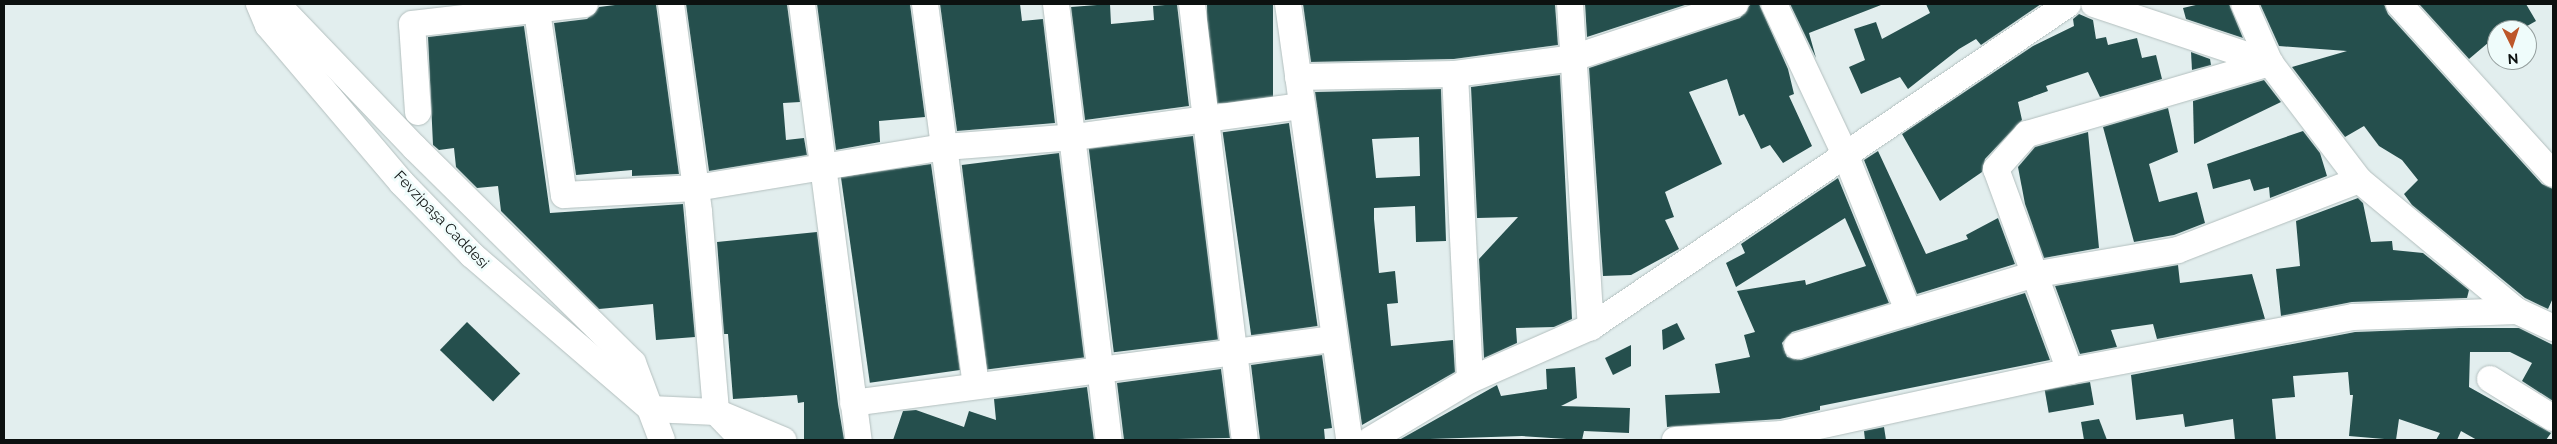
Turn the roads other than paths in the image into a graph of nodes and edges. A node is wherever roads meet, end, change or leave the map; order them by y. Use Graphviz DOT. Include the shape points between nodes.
graph roads {
  1 [pos="259,4"];
  2 [pos="277,4"];
  3 [pos="586,4"];
  4 [pos="671,4"];
  5 [pos="802,4"];
  6 [pos="925,4"];
  7 [pos="1056,4"];
  8 [pos="1192,4"];
  9 [pos="1288,4"];
  10 [pos="1570,4"];
  11 [pos="1735,4"];
  12 [pos="1774,4"];
  13 [pos="2068,4"];
  14 [pos="2094,4"];
  15 [pos="2244,4"];
  16 [pos="2399,4"];
  17 [pos="537,7"];
  18 [pos="406,14"];
  19 [pos="1573,58"];
  20 [pos="2270,63"];
  21 [pos="1455,74"];
  22 [pos="1298,77"];
  23 [pos="1300,106"];
  24 [pos="418,112"];
  25 [pos="1207,119"];
  26 [pos="1074,137"];
  27 [pos="945,147"];
  28 [pos="1845,154"];
  29 [pos="824,165"];
  30 [pos="2553,174"];
  31 [pos="2359,180"];
  32 [pos="696,188"];
  33 [pos="2032,275"];
  34 [pos="2517,311"];
  35 [pos="1909,312"];
  36 [pos="1591,327"];
  37 [pos="2553,328"];
  38 [pos="1332,339"];
  39 [pos="1797,346"];
  40 [pos="1236,349"];
  41 [pos="1100,368"];
  42 [pos="2070,371"];
  43 [pos="2490,379"];
  44 [pos="1470,380"];
  45 [pos="976,386"];
  46 [pos="853,402"];
  47 [pos="651,409"];
  48 [pos="716,412"];
  49 [pos="2553,418"];
  50 [pos="662,440"];
  51 [pos="743,440"];
  52 [pos="783,440"];
  53 [pos="859,440"];
  54 [pos="1109,440"];
  55 [pos="1245,440"];
  56 [pos="1349,440"];
  57 [pos="1370,440"];
  58 [pos="1675,440"];
  1 -- 47 [label="street, Fevzipaşa Caddesi" via="268,25 402,182 472,255"];
  2 -- 47 [label="street, Fevzipaşa Caddesi" via="415,148 633,363"];
  3 -- 17 [label="street"];
  4 -- 32 [label="street"];
  5 -- 29 [label="street"];
  6 -- 27 [label="street"];
  7 -- 26 [label="street"];
  8 -- 25 [label="street"];
  9 -- 22 [label="street"];
  10 -- 19 [label="street"];
  11 -- 19 [label="street"];
  12 -- 28 [label="street"];
  13 -- 28 [label="street"];
  14 -- 20 [label="street"];
  15 -- 20 [label="street"];
  16 -- 30 [label="street"];
  17 -- 18 [label="street"];
  17 -- 32 [label="street" via="564,195"];
  18 -- 24 [label="street"];
  19 -- 21 [label="street"];
  19 -- 36 [label="street"];
  20 -- 31 [label="street"];
  20 -- 33 [label="street" via="2028,134 1996,169"];
  21 -- 22 [label="street"];
  21 -- 44 [label="street"];
  22 -- 23 [label="street"];
  23 -- 25 [label="street"];
  23 -- 38 [label="street"];
  25 -- 26 [label="street"];
  25 -- 40 [label="street"];
  26 -- 27 [label="street"];
  26 -- 41 [label="street"];
  27 -- 29 [label="street"];
  27 -- 45 [label="street"];
  28 -- 35 [label="street"];
  28 -- 36 [label="street"];
  29 -- 32 [label="street"];
  29 -- 46 [label="street"];
  31 -- 33 [label="street" via="2178,250"];
  31 -- 34 [label="street"];
  32 -- 48 [label="street"];
  33 -- 35 [label="street"];
  33 -- 42 [label="street"];
  34 -- 37 [label="street"];
  34 -- 42 [label="street" via="2353,316"];
  35 -- 39 [label="street"];
  36 -- 44 [label="street"];
  38 -- 40 [label="street"];
  38 -- 56 [label="street"];
  40 -- 41 [label="street"];
  40 -- 55 [label="street"];
  41 -- 45 [label="street"];
  41 -- 54 [label="street"];
  42 -- 58 [label="street" via="1782,434"];
  43 -- 49 [label="street"];
  44 -- 57 [label="street"];
  45 -- 46 [label="street"];
  46 -- 53 [label="street"];
  47 -- 48 [label="street"];
  47 -- 50 [label="street"];
  48 -- 51 [label="street"];
  48 -- 52 [label="street"];
}
